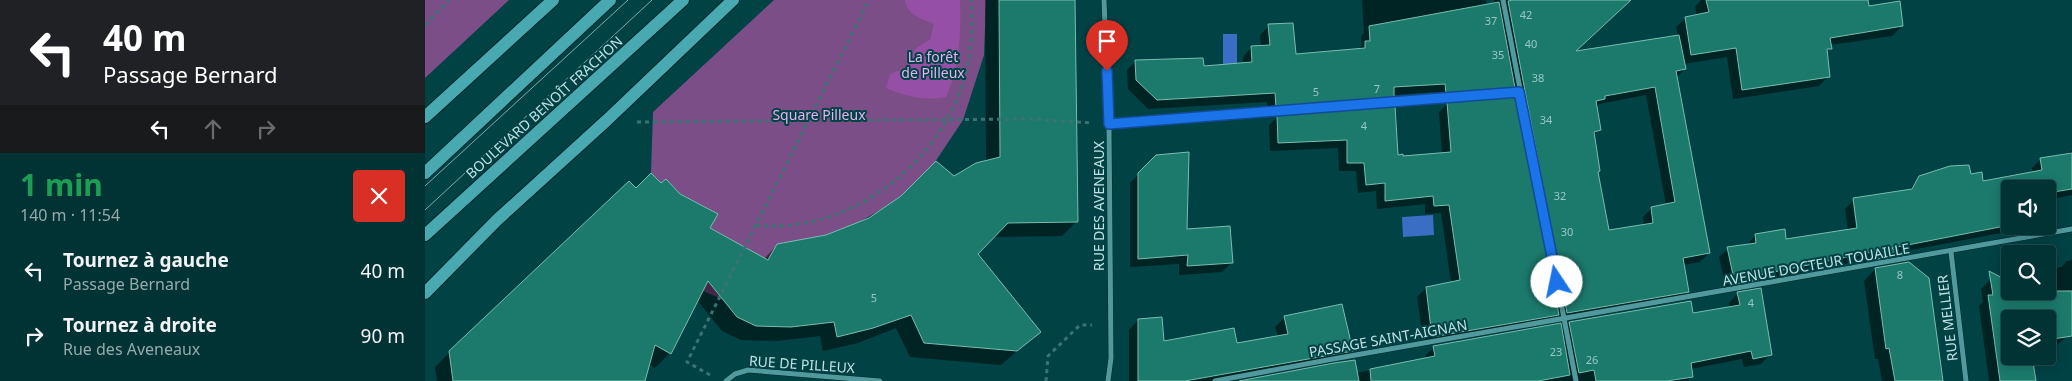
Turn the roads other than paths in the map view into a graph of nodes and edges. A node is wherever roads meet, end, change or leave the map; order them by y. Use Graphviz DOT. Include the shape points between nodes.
graph roads {
  1 [pos="553,0"];
  2 [pos="609,0"];
  3 [pos="683,0"];
  4 [pos="733,0"];
  5 [pos="1104,0"];
  6 [pos="1503,0"];
  7 [pos="1519,92"];
  8 [pos="425,117"];
  9 [pos="1109,124"];
  10 [pos="425,173"];
  11 [pos="2072,229"];
  12 [pos="425,235"];
  13 [pos="1951,252"];
  14 [pos="425,293"];
  15 [pos="1565,320"];
  16 [pos="726,381"];
  17 [pos="879,381"];
  18 [pos="1107,381"];
  19 [pos="1215,381"];
  20 [pos="1576,381"];
  21 [pos="1966,381"];
  1 -- 8 [label="main road"];
  2 -- 10 [label="main road"];
  3 -- 12 [label="main road, BOULEVARD BENOÎT FRACHON"];
  4 -- 14 [label="main road" via="497,220"];
  5 -- 9 [label="street, RUE DES AVENEAUX"];
  6 -- 7 [label="street"];
  7 -- 9 [label="street"];
  7 -- 15 [label="street"];
  9 -- 18 [label="street, RUE DES AVENEAUX" via="1111,358"];
  11 -- 13 [label="street, AVENUE DOCTEUR TOUAILLE"];
  13 -- 15 [label="street, AVENUE DOCTEUR TOUAILLE"];
  13 -- 21 [label="street, RUE MELLIER"];
  15 -- 19 [label="street, PASSAGE SAINT-AIGNAN"];
  15 -- 20 [label="street"];
  16 -- 17 [label="street, RUE DE PILLEUX" via="748,370"];
}
